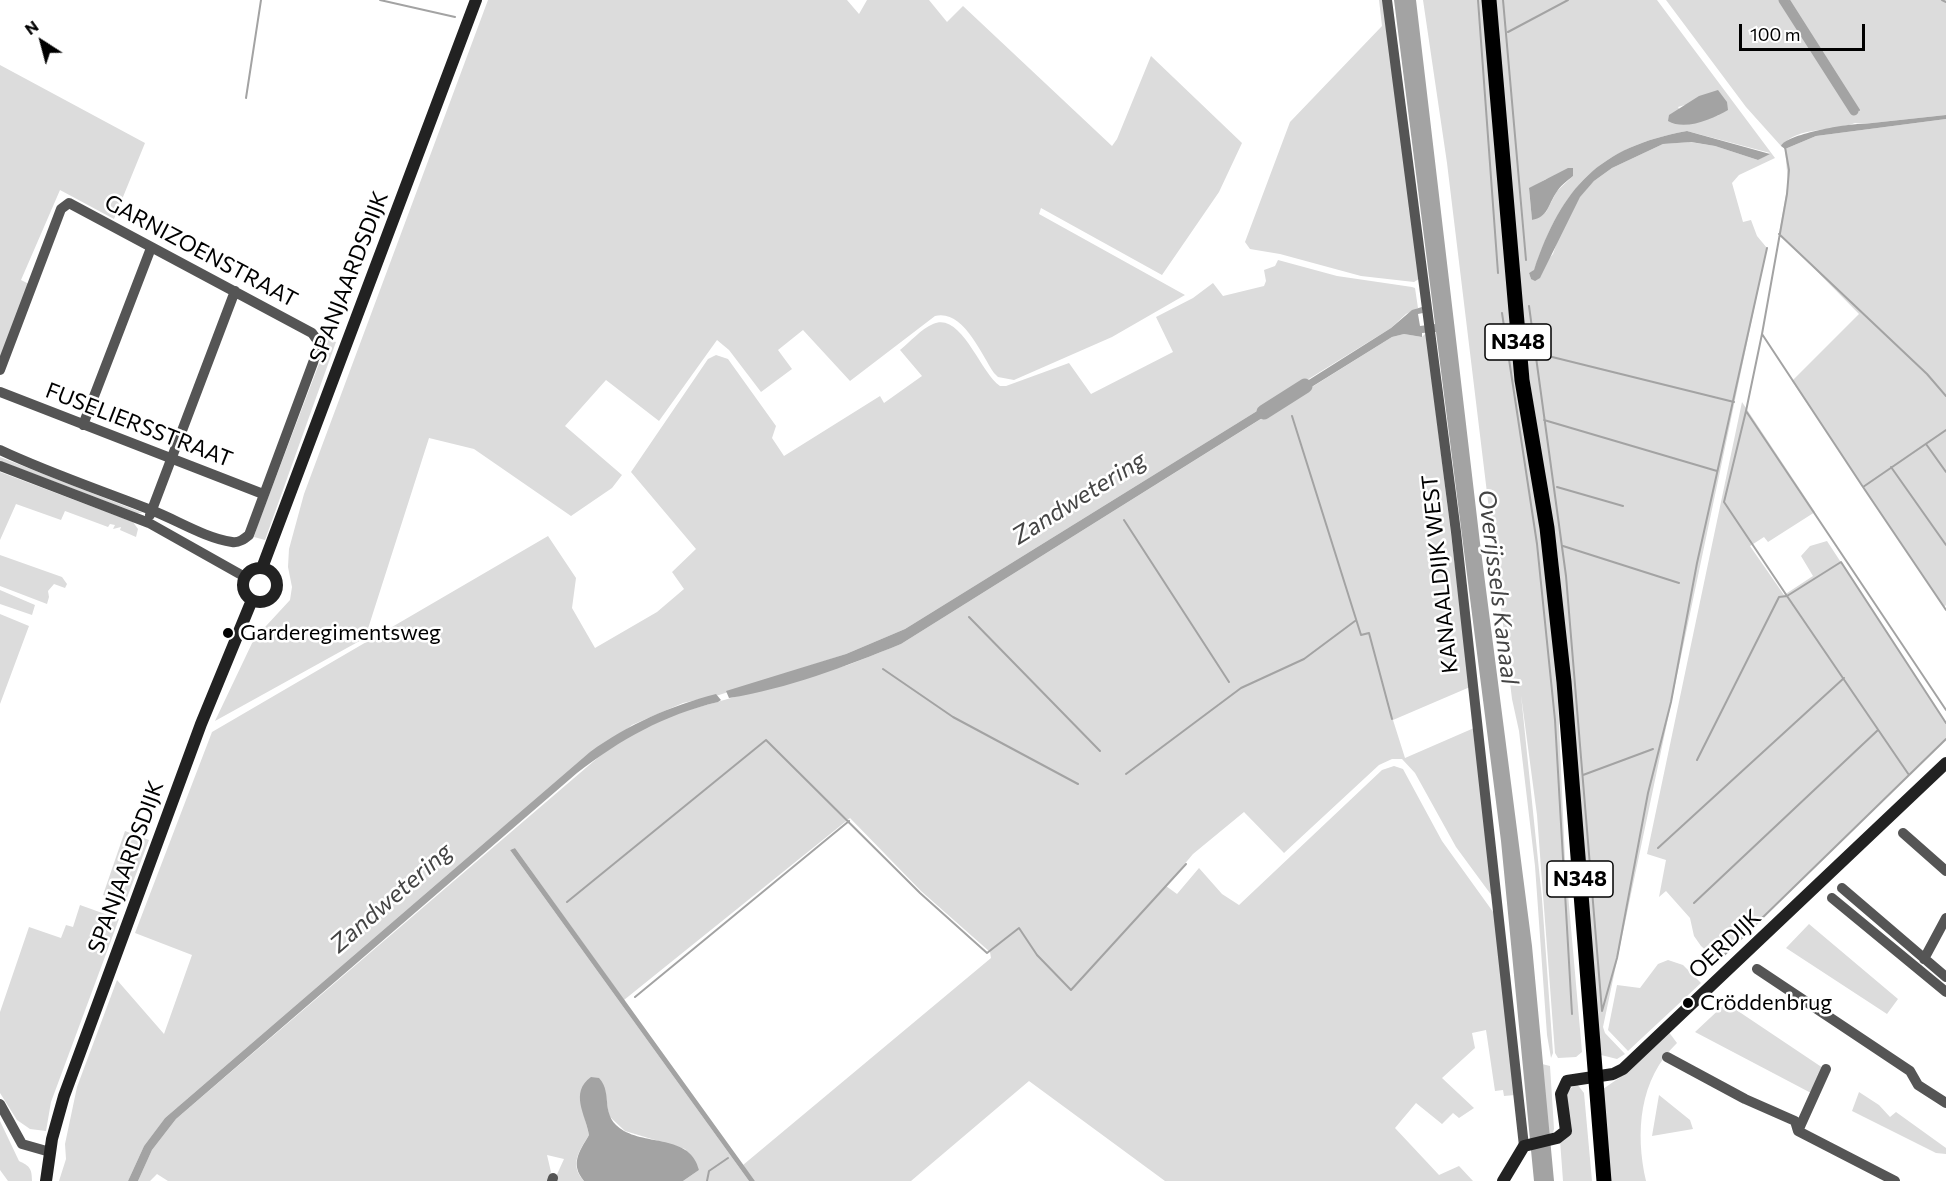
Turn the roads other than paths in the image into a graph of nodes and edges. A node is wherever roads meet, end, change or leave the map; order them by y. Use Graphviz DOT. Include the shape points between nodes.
graph roads {
  1 [pos="476,0"];
  2 [pos="1387,0"];
  3 [pos="1489,0"];
  4 [pos="151,248"];
  5 [pos="235,291"];
  6 [pos="0,370"];
  7 [pos="0,392"];
  8 [pos="83,425"];
  9 [pos="0,450"];
  10 [pos="172,459"];
  11 [pos="0,466"];
  12 [pos="263,494"];
  13 [pos="152,510"];
  14 [pos="149,523"];
  15 [pos="262,568"];
  16 [pos="245,578"];
  17 [pos="252,600"];
  18 [pos="1946,763"];
  19 [pos="1903,833"];
  20 [pos="1946,871"];
  21 [pos="1842,888"];
  22 [pos="1832,898"];
  23 [pos="1946,918"];
  24 [pos="1926,965"];
  25 [pos="1757,969"];
  26 [pos="1946,977"];
  27 [pos="1946,992"];
  28 [pos="1667,1057"];
  29 [pos="1826,1069"];
  30 [pos="1592,1076"];
  31 [pos="1946,1103"];
  32 [pos="0,1104"];
  33 [pos="1798,1131"];
  34 [pos="1527,1144"];
  35 [pos="50,1152"];
  36 [pos="46,1181"];
  37 [pos="1503,1181"];
  38 [pos="1596,1181"];
  39 [pos="1604,1181"];
  40 [pos="1895,1181"];
  1 -- 15 [label="street, SPANJAARDSDIJK"];
  2 -- 34 [label="street, KANAALDIJK WEST" via="1456,532"];
  3 -- 30 [label="main road, N348" via="1522,380 1548,528 1564,682"];
  4 -- 5 [label="street, GARNIZOENSTRAAT"];
  4 -- 6 [label="street, GARNIZOENSTRAAT" via="77,206 64,205"];
  4 -- 8 [label="street"];
  5 -- 10 [label="street"];
  5 -- 12 [label="street, GARNIZOENSTRAAT" via="318,338 320,344"];
  7 -- 8 [label="street, FUSELIERSSTRAAT"];
  8 -- 10 [label="street, FUSELIERSSTRAAT"];
  9 -- 13 [label="street" via="52,475"];
  10 -- 12 [label="street, FUSELIERSSTRAAT"];
  10 -- 13 [label="street"];
  11 -- 14 [label="street"];
  12 -- 13 [label="street" via="249,535 234,543"];
  13 -- 14 [label="street"];
  14 -- 16 [label="street"];
  15 -- 16 [label="street" via="252,570"];
  15 -- 17 [label="street" via="269,570 276,580 275,593 264,601"];
  16 -- 17 [label="street" via="245,592"];
  17 -- 35 [label="street, SPANJAARDSDIJK" via="201,724 64,1096"];
  18 -- 30 [label="street, OERDIJK" via="1623,1069"];
  19 -- 20 [label="street"];
  21 -- 24 [label="street"];
  22 -- 24 [label="street"];
  23 -- 24 [label="street"];
  24 -- 26 [label="street"];
  24 -- 27 [label="street"];
  25 -- 31 [label="street" via="1910,1071 1918,1085"];
  28 -- 33 [label="street" via="1795,1121"];
  29 -- 33 [label="street"];
  30 -- 34 [label="street, OERDIJK" via="1570,1079 1563,1086 1566,1128 1560,1136"];
  30 -- 38 [label="main road, N348"];
  30 -- 39 [label="main road, N348"];
  32 -- 35 [label="street" via="22,1144"];
  33 -- 40 [label="street"];
  34 -- 37 [label="street"];
  35 -- 36 [label="street, SPANJAARDSDIJK"];
}
